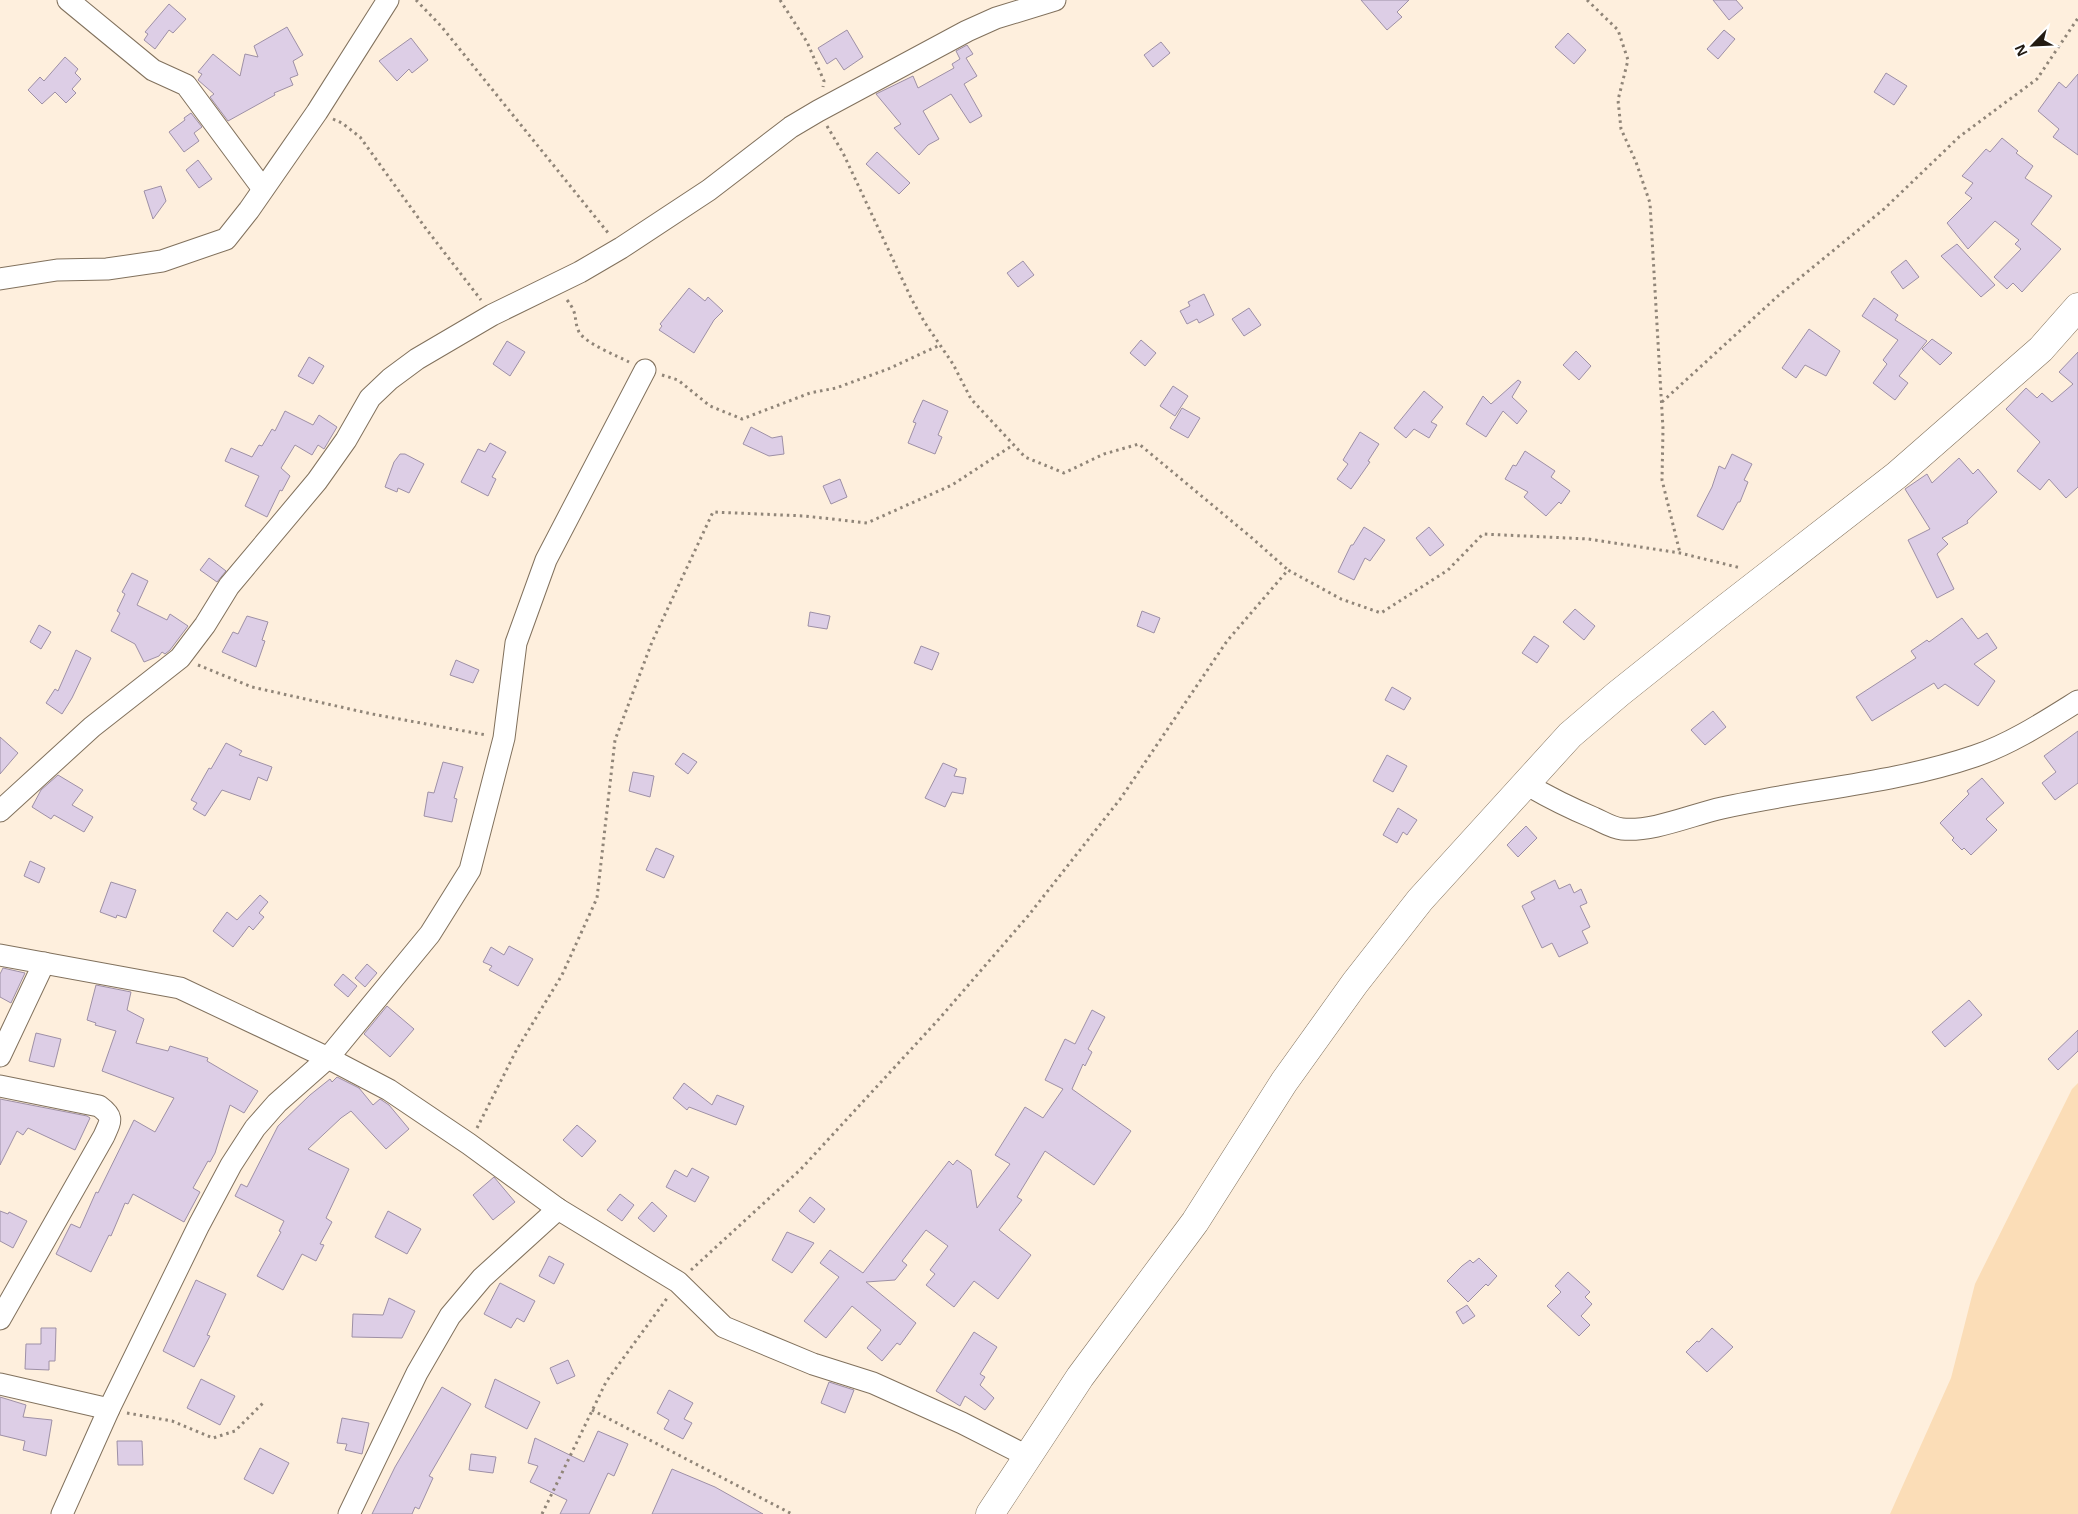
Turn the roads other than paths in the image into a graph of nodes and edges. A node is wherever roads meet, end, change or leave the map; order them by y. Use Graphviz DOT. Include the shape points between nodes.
graph roads {
  1 [pos="68,0"];
  2 [pos="388,0"];
  3 [pos="1056,0"];
  4 [pos="263,189"];
  5 [pos="0,279"];
  6 [pos="2078,307"];
  7 [pos="645,370"];
  8 [pos="2078,700"];
  9 [pos="1526,784"];
  10 [pos="0,811"];
  11 [pos="0,955"];
  12 [pos="44,963"];
  13 [pos="0,1056"];
  14 [pos="328,1058"];
  15 [pos="0,1086"];
  16 [pos="558,1209"];
  17 [pos="0,1317"];
  18 [pos="0,1384"];
  19 [pos="109,1410"];
  20 [pos="1027,1456"];
  21 [pos="62,1514"];
  22 [pos="349,1514"];
  23 [pos="990,1514"];
  1 -- 4 [label="street" via="153,70 186,85"];
  2 -- 4 [label="street" via="317,112"];
  3 -- 10 [label="street" via="996,18 967,31 818,111 791,127 709,190 621,248 492,315 390,379 370,398 317,481 229,586 180,658 92,727"];
  4 -- 5 [label="street" via="226,239 162,260 107,269 57,270"];
  6 -- 9 [label="highway" via="2041,348 1897,475 1618,694 1570,735"];
  7 -- 14 [label="street" via="546,560 516,643 504,738 470,870 430,934"];
  8 -- 9 [label="street" via="2049,719 1976,756 1935,768 1723,808 1639,829 1608,825"];
  9 -- 20 [label="highway" via="1420,900 1355,983 1284,1082 1195,1222 1080,1377"];
  11 -- 12 [label="street"];
  12 -- 13 [label="street"];
  12 -- 14 [label="street" via="180,988"];
  14 -- 16 [label="street" via="389,1090"];
  14 -- 19 [label="street" via="277,1103 255,1128 231,1165"];
  15 -- 17 [label="street" via="100,1106 109,1113 111,1121"];
  16 -- 20 [label="street" via="678,1282 724,1327 813,1364 873,1383"];
  16 -- 22 [label="street" via="482,1278 450,1316 417,1374"];
  18 -- 19 [label="street"];
  19 -- 21 [label="street"];
  20 -- 23 [label="highway"];
}
